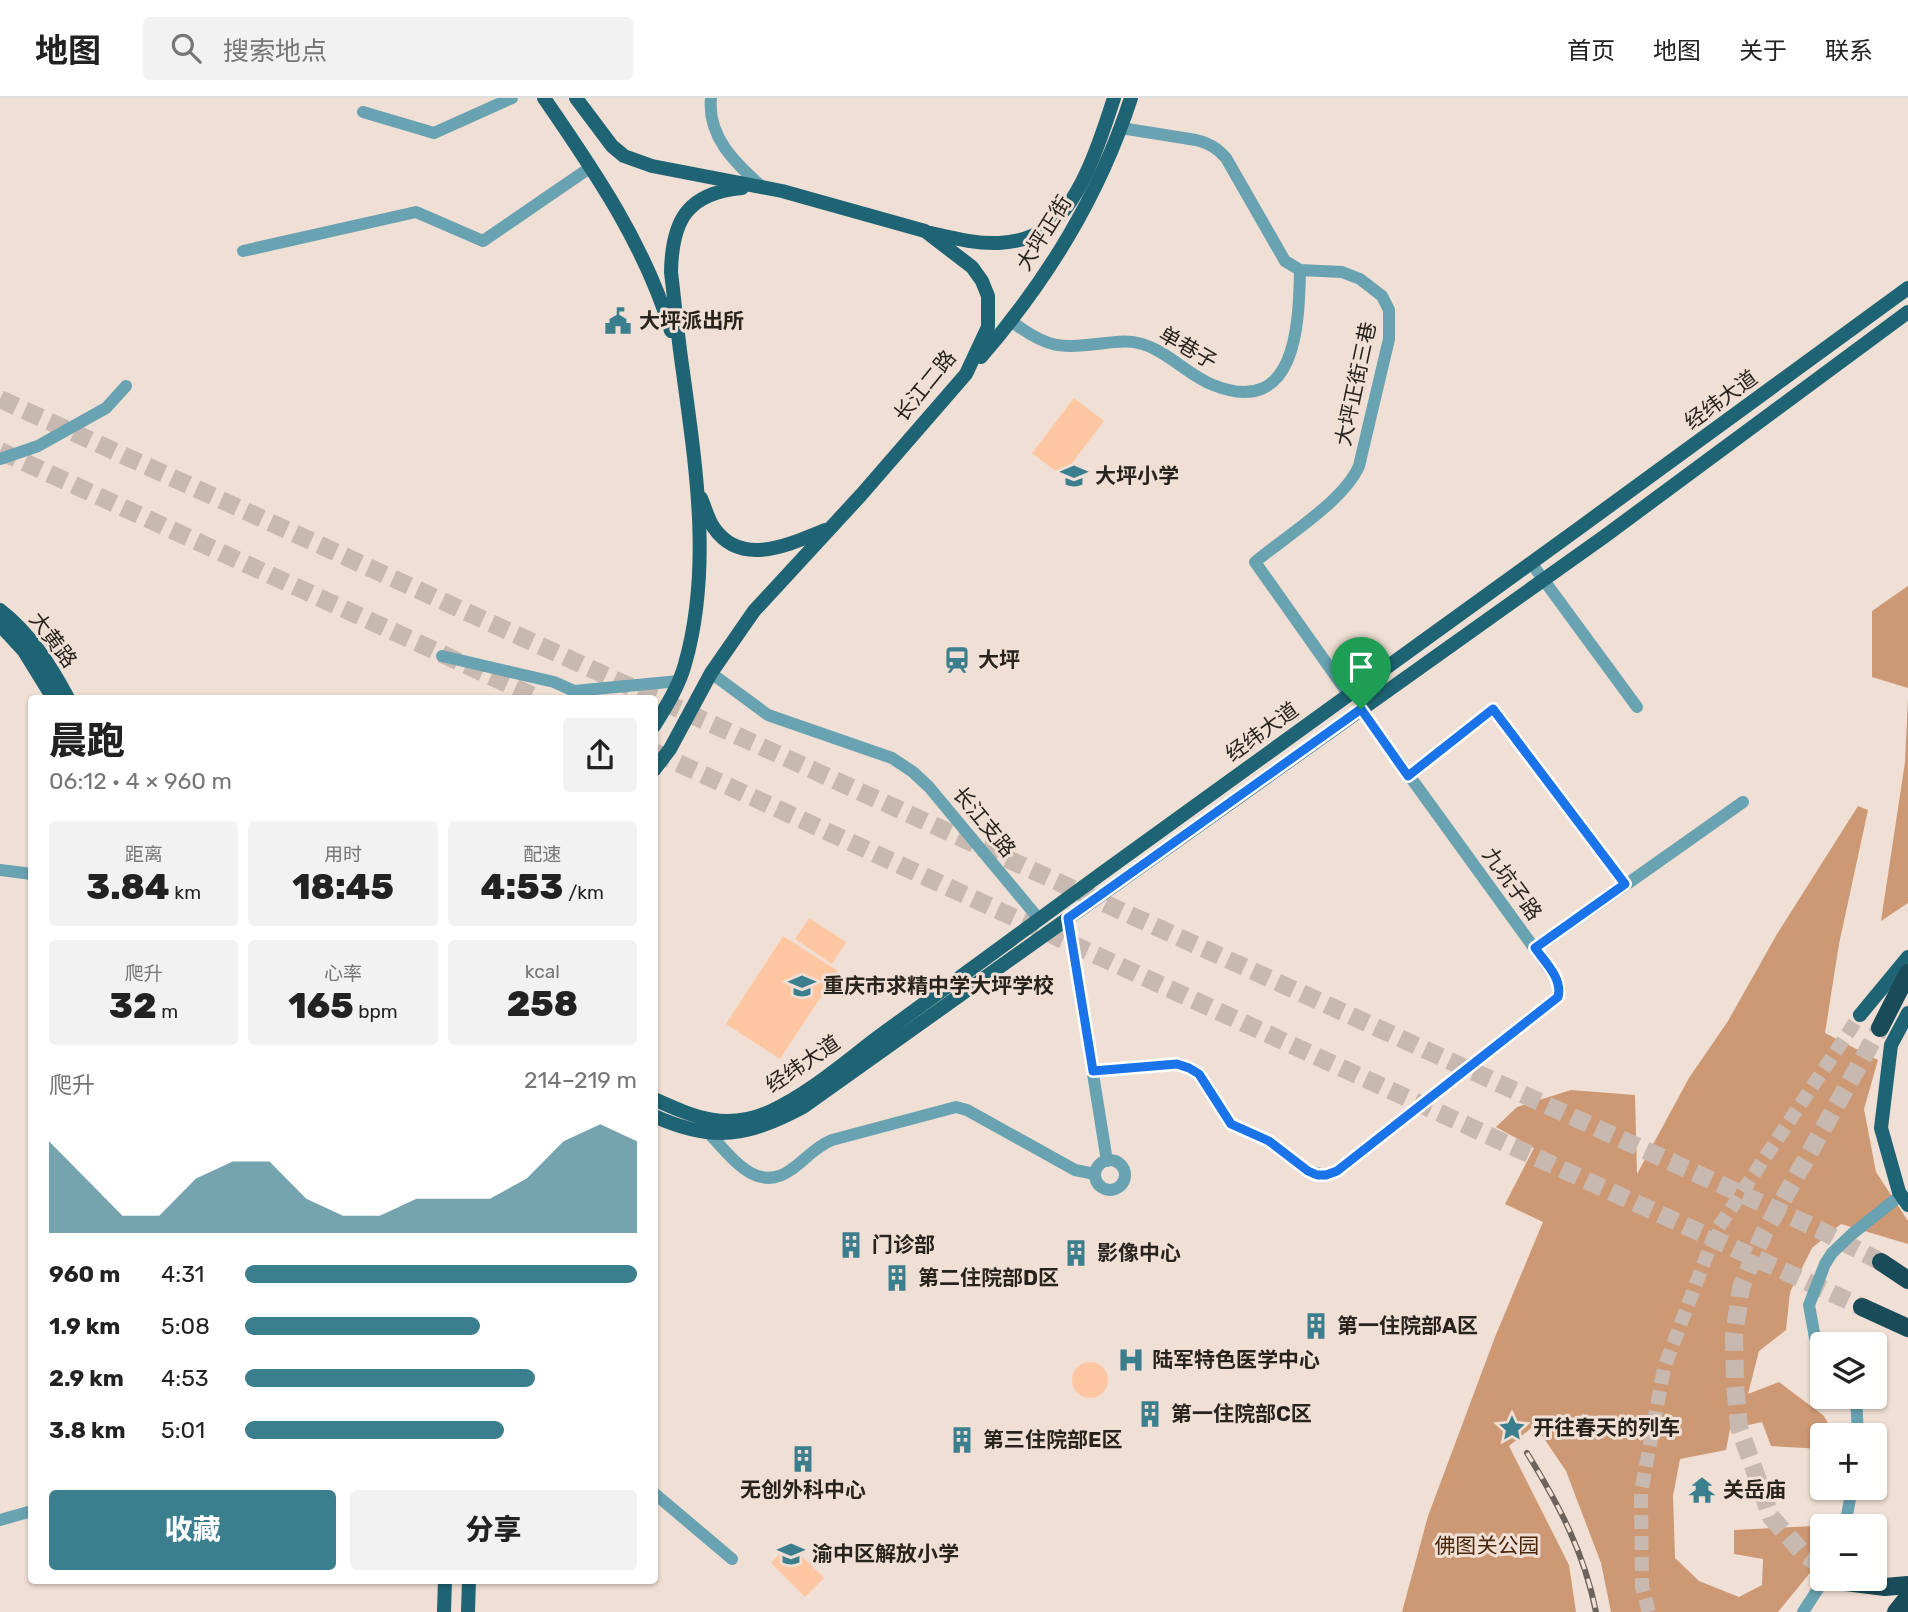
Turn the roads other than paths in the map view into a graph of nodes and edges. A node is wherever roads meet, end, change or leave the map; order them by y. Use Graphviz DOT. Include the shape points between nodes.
graph roads {
  1 [pos="512,98"];
  2 [pos="544,98"];
  3 [pos="576,98"];
  4 [pos="711,98"];
  5 [pos="1114,98"];
  6 [pos="1131,98"];
  7 [pos="362,112"];
  8 [pos="1121,128"];
  9 [pos="591,167"];
  10 [pos="761,186"];
  11 [pos="925,232"];
  12 [pos="243,251"];
  13 [pos="1300,270"];
  14 [pos="1908,288"];
  15 [pos="1908,312"];
  16 [pos="1011,321"];
  17 [pos="683,373"];
  18 [pos="966,374"];
  19 [pos="126,386"];
  20 [pos="0,459"];
  21 [pos="698,490"];
  22 [pos="830,528"];
  23 [pos="1532,564"];
  24 [pos="1542,579"];
  25 [pos="0,610"];
  26 [pos="0,625"];
  27 [pos="442,656"];
  28 [pos="711,673"];
  29 [pos="679,681"];
  30 [pos="51,695"];
  31 [pos="66,695"];
  32 [pos="1349,695"];
  33 [pos="1637,707"];
  34 [pos="1361,709"];
  35 [pos="658,719"];
  36 [pos="670,749"];
  37 [pos="658,765"];
  38 [pos="658,774"];
  39 [pos="1408,776"];
  40 [pos="1743,802"];
  41 [pos="0,870"];
  42 [pos="28,874"];
  43 [pos="1625,884"];
  44 [pos="1068,918"];
  45 [pos="1039,919"];
  46 [pos="1535,948"];
  47 [pos="1908,957"];
  48 [pos="1908,973"];
  49 [pos="1908,1013"];
  50 [pos="1860,1015"];
  51 [pos="1880,1028"];
  52 [pos="1093,1071"];
  53 [pos="658,1101"];
  54 [pos="690,1115"];
  55 [pos="658,1118"];
  56 [pos="709,1133"];
  57 [pos="1107,1161"];
  58 [pos="1095,1174"];
  59 [pos="1905,1200"];
  60 [pos="1881,1262"];
  61 [pos="1908,1280"];
  62 [pos="1862,1307"];
  63 [pos="1908,1328"];
  64 [pos="1814,1332"];
  65 [pos="658,1496"];
  66 [pos="28,1512"];
  67 [pos="0,1520"];
  68 [pos="732,1559"];
  69 [pos="445,1584"];
  70 [pos="469,1584"];
  71 [pos="1908,1585"];
  72 [pos="1887,1587"];
  73 [pos="1817,1591"];
  74 [pos="1908,1597"];
  75 [pos="444,1612"];
  76 [pos="468,1612"];
  77 [pos="1803,1612"];
  78 [pos="1896,1612"];
  1 -- 7 [label="street" via="434,132"];
  2 -- 9 [label="main road, 长江二路"];
  3 -- 10 [label="main road, 长江二路" via="624,156 652,166"];
  4 -- 10 [label="street" via="711,116 722,145"];
  5 -- 11 [label="main road, 大坪正街" via="1082,180 1045,229 1001,243"];
  6 -- 8 [label="main road, 大坪正街"];
  8 -- 13 [label="street" via="1196,140 1217,149 1285,261"];
  8 -- 16 [label="main road, 大坪正街" via="1086,207"];
  9 -- 12 [label="street" via="483,241 416,212"];
  9 -- 17 [label="main road, 长江二路" via="651,272"];
  10 -- 11 [label="main road, 长江二路"];
  10 -- 17 [label="main road, 长江二路" via="709,194 680,220 671,250 671,272"];
  11 -- 18 [label="main road, 长江二路" via="972,267 988,296 988,327"];
  13 -- 16 [label="street, 单巷子" via="1298,328 1282,371 1264,389 1244,393 1212,385 1141,343 1066,347 1033,338"];
  13 -- 32 [label="street, 大坪正街三巷" via="1342,272 1360,279 1381,296 1389,310 1389,339 1354,477 1255,562"];
  14 -- 23 [label="main road, 经纬大道"];
  15 -- 24 [label="main road, 经纬大道"];
  16 -- 18 [label="main road, 大坪正街"];
  17 -- 21 [label="main road, 长江二路"];
  18 -- 22 [label="main road, 长江二路"];
  19 -- 20 [label="street" via="106,408 38,446"];
  21 -- 22 [label="main road, 长江二路" via="714,528 747,551 785,546"];
  21 -- 29 [label="main road, 长江二路" via="694,630"];
  22 -- 28 [label="main road, 长江二路" via="754,611"];
  23 -- 24 [label="street"];
  23 -- 32 [label="main road, 经纬大道"];
  24 -- 33 [label="street"];
  24 -- 34 [label="main road, 经纬大道"];
  25 -- 31 [label="main road, 大黄路" via="33,641"];
  26 -- 30 [label="main road, 大黄路" via="24,651"];
  27 -- 29 [label="street" via="554,682 574,691"];
  28 -- 36 [label="main road, 长江二路"];
  28 -- 45 [label="street, 长江支路" via="768,715 892,758 913,772"];
  29 -- 35 [label="main road, 长江二路"];
  32 -- 45 [label="main road, 经纬大道"];
  34 -- 39 [label="street, 九坑子路"];
  34 -- 44 [label="main road, 经纬大道"];
  36 -- 37 [label="main road, 长江二路"];
  36 -- 38 [label="street, 长江二路"];
  39 -- 43 [label="street" via="1493,709"];
  39 -- 46 [label="street, 九坑子路"];
  40 -- 43 [label="street"];
  41 -- 42 [label="street"];
  43 -- 46 [label="street"];
  44 -- 52 [label="street"];
  44 -- 56 [label="main road, 经纬大道" via="803,1107 750,1130"];
  45 -- 54 [label="main road, 经纬大道" via="794,1099 748,1119 727,1122"];
  46 -- 52 [label="street, 九坑子路" via="1558,981 1558,997 1337,1171 1326,1175 1308,1171 1269,1141 1231,1124 1205,1081 1189,1068 1177,1064"];
  47 -- 50 [label="main road"];
  48 -- 51 [label="highway"];
  49 -- 59 [label="main road" via="1891,1045 1881,1128"];
  52 -- 57 [label="street"];
  53 -- 54 [label="main road, 经纬大道"];
  54 -- 56 [label="street"];
  55 -- 56 [label="main road, 经纬大道"];
  56 -- 58 [label="street" via="744,1170 766,1180 793,1169 832,1140 956,1107 1075,1170"];
  57 -- 58 [label="street"];
  57 -- 58 [label="street" via="1123,1168 1120,1186 1101,1188"];
  59 -- 64 [label="street" via="1852,1234 1832,1253 1809,1305"];
  60 -- 61 [label="highway"];
  62 -- 63 [label="highway"];
  65 -- 68 [label="street"];
  66 -- 67 [label="street"];
  69 -- 75 [label="main road"];
  70 -- 76 [label="main road"];
  71 -- 72 [label="highway"];
  73 -- 77 [label="street"];
  74 -- 78 [label="highway"];
}
